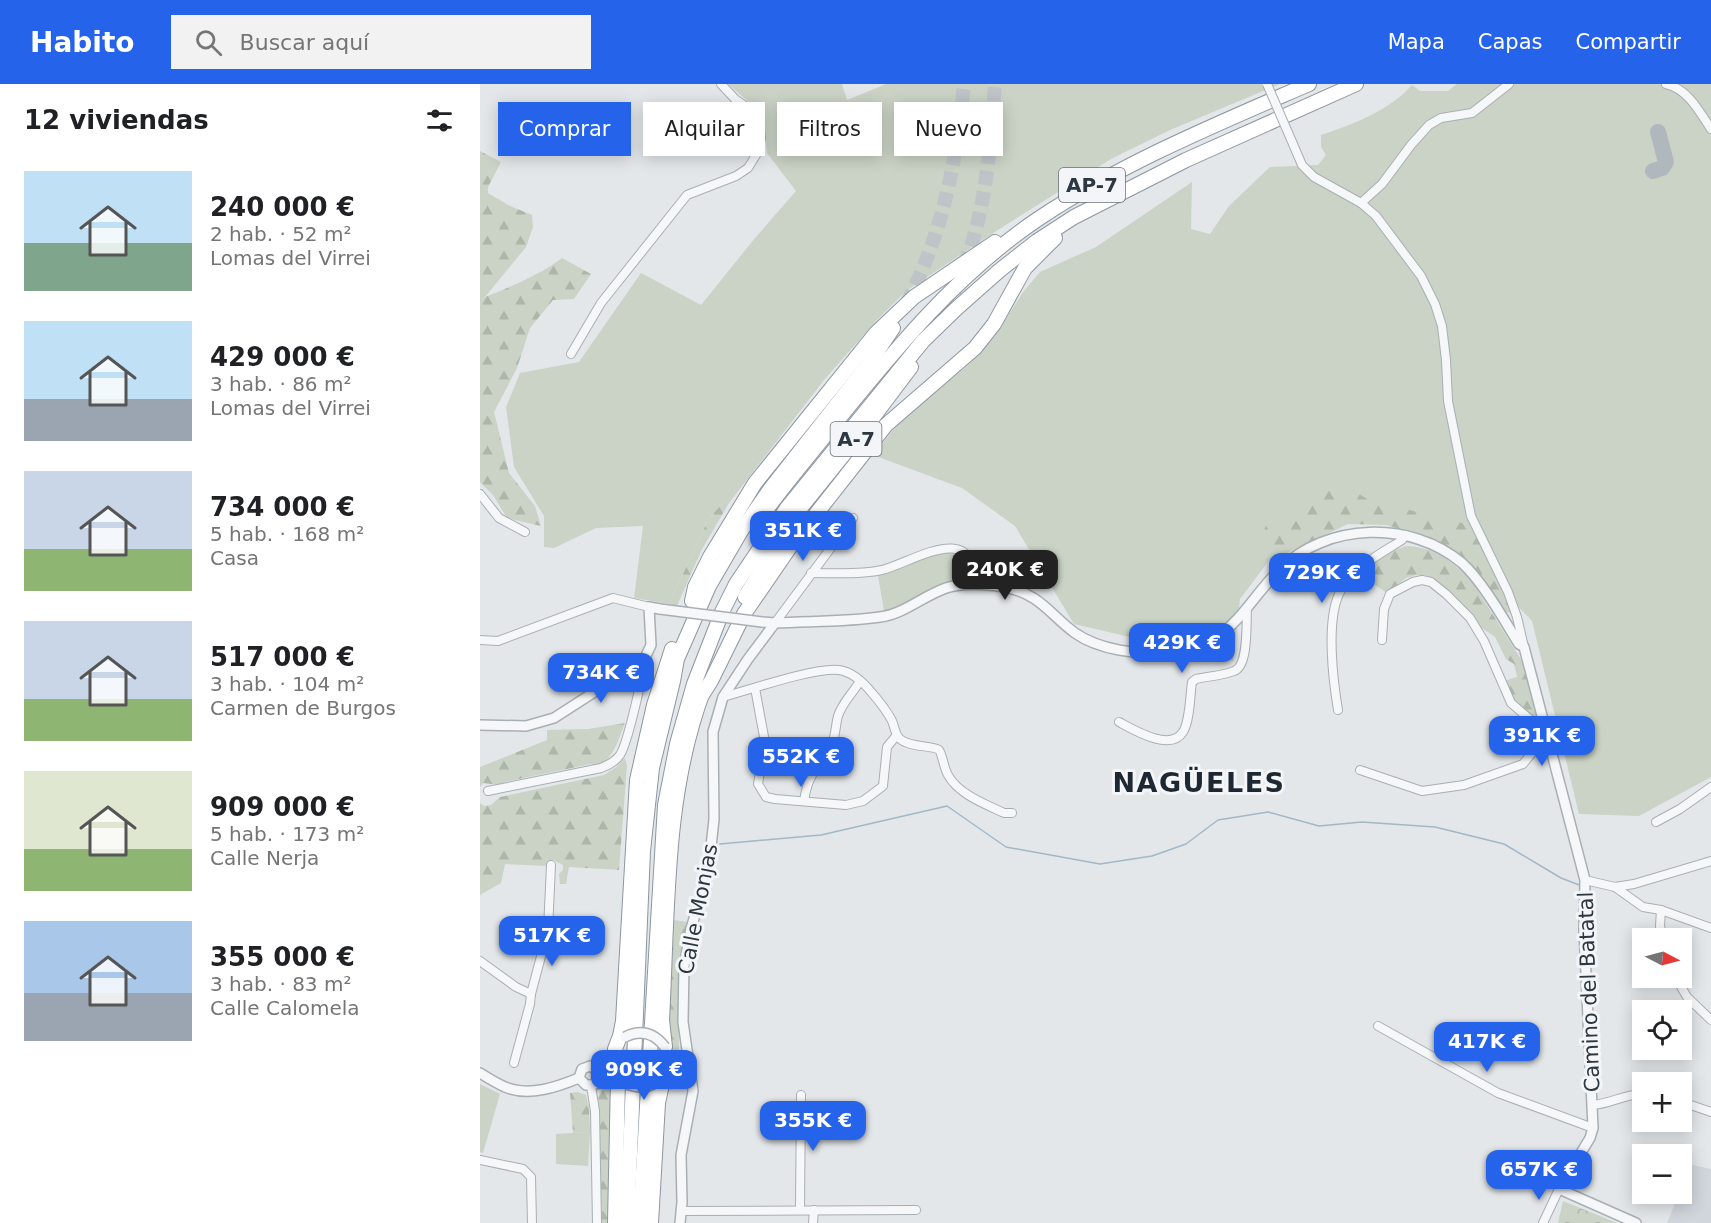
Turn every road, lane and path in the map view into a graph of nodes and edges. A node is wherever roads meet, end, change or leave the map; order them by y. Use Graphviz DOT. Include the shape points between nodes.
graph roads {
  1 [pos="721,84"];
  2 [pos="1267,84"];
  3 [pos="1309,84"];
  4 [pos="1356,84"];
  5 [pos="1509,84"];
  6 [pos="1666,84"];
  7 [pos="1711,129"];
  8 [pos="1071,198"];
  9 [pos="1361,203"];
  10 [pos="1086,212"];
  11 [pos="893,328"];
  12 [pos="924,343"];
  13 [pos="571,354"];
  14 [pos="771,488"];
  15 [pos="480,494"];
  16 [pos="853,518"];
  17 [pos="783,529"];
  18 [pos="525,532"];
  19 [pos="1405,535"];
  20 [pos="811,573"];
  21 [pos="973,585"];
  22 [pos="692,601"];
  23 [pos="649,607"];
  24 [pos="1247,608"];
  25 [pos="1517,617"];
  26 [pos="1504,621"];
  27 [pos="776,623"];
  28 [pos="715,633"];
  29 [pos="480,640"];
  30 [pos="1383,640"];
  31 [pos="1524,646"];
  32 [pos="644,660"];
  33 [pos="674,681"];
  34 [pos="861,681"];
  35 [pos="755,688"];
  36 [pos="702,695"];
  37 [pos="723,698"];
  38 [pos="1338,710"];
  39 [pos="1119,722"];
  40 [pos="480,725"];
  41 [pos="1547,734"];
  42 [pos="896,736"];
  43 [pos="1360,770"];
  44 [pos="1711,787"];
  45 [pos="488,791"];
  46 [pos="804,801"];
  47 [pos="1012,813"];
  48 [pos="1656,822"];
  49 [pos="1711,861"];
  50 [pos="551,864"];
  51 [pos="1585,880"];
  52 [pos="1615,887"];
  53 [pos="1661,910"];
  54 [pos="1660,928"];
  55 [pos="1711,928"];
  56 [pos="480,961"];
  57 [pos="1682,988"];
  58 [pos="531,994"];
  59 [pos="1711,1020"];
  60 [pos="1378,1026"];
  61 [pos="665,1047"];
  62 [pos="615,1049"];
  63 [pos="514,1063"];
  64 [pos="612,1064"];
  65 [pos="689,1068"];
  66 [pos="598,1071"];
  67 [pos="666,1071"];
  68 [pos="480,1073"];
  69 [pos="579,1078"];
  70 [pos="618,1078"];
  71 [pos="592,1085"];
  72 [pos="801,1095"];
  73 [pos="1632,1095"];
  74 [pos="1592,1105"];
  75 [pos="1692,1105"];
  76 [pos="1711,1112"];
  77 [pos="1593,1128"];
  78 [pos="481,1160"];
  79 [pos="1559,1189"];
  80 [pos="800,1209"];
  81 [pos="682,1210"];
  82 [pos="814,1210"];
  83 [pos="916,1210"];
  84 [pos="532,1223"];
  85 [pos="597,1223"];
  86 [pos="615,1223"];
  87 [pos="627,1223"];
  88 [pos="640,1223"];
  89 [pos="651,1223"];
  90 [pos="680,1223"];
  91 [pos="813,1223"];
  92 [pos="1543,1223"];
  93 [pos="1636,1223"];
  1 -- 13 [label="street" via="751,110 759,123 761,138 756,155 748,168 736,176 687,195 601,303"];
  2 -- 9 [label="street, bridge" via="1302,165 1314,177"];
  3 -- 8 [label="highway, AP-7" via="1177,142"];
  4 -- 10 [label="highway, AP-7" via="1176,165"];
  5 -- 9 [label="street" via="1472,113 1441,118 1429,125 1382,184"];
  6 -- 7 [label="street" via="1689,98"];
  8 -- 22 [label="highway" via="1054,202 893,315 755,483 710,557"];
  8 -- 33 [label="highway, AP-7" via="1020,232 973,271 880,368 738,550 716,588"];
  9 -- 25 [label="street" via="1376,216 1421,276 1435,304 1442,326 1448,401 1471,516"];
  10 -- 12 [label="highway, AP-7" via="1000,270"];
  10 -- 36 [label="highway" via="1025,268 994,324 975,348 898,414 854,465 766,579"];
  11 -- 14 [label="highway, A-7"];
  12 -- 17 [label="highway, A-7" via="894,392"];
  12 -- 28 [label="highway, AP-7" via="787,508 731,593"];
  14 -- 22 [label="highway" via="756,500 731,534"];
  14 -- 33 [label="highway, A-7" via="709,586 676,659"];
  15 -- 18 [label="street" via="499,518"];
  16 -- 20 [label="street"];
  17 -- 28 [label="highway, A-7"];
  17 -- 36 [label="highway" via="736,613"];
  19 -- 24 [label="street" via="1354,532 1327,540 1281,568"];
  19 -- 26 [label="street" via="1434,545 1462,564"];
  19 -- 38 [label="street" via="1359,570 1339,593 1332,614"];
  20 -- 21 [label="street" via="880,570 941,547 954,548 969,557"];
  20 -- 27 [label="street"];
  21 -- 24 [label="street" via="1021,592 1041,602 1077,634 1098,644 1131,651 1166,653 1211,642 1239,620"];
  21 -- 27 [label="street" via="945,588 906,609 879,617"];
  22 -- 62 [label="highway" via="669,658 642,753 633,827 623,1021"];
  23 -- 27 [label="street, bridge"];
  23 -- 29 [label="street" via="612,598 498,641"];
  23 -- 32 [label="street" via="651,645"];
  24 -- 39 [label="street" via="1241,666 1192,682 1183,732 1176,739 1149,738"];
  25 -- 26 [label="street"];
  25 -- 31 [label="street"];
  26 -- 31 [label="street"];
  27 -- 37 [label="street, Calle Monjas"];
  28 -- 88 [label="highway" via="676,744 665,805"];
  30 -- 41 [label="street" via="1384,609 1390,594 1413,582 1431,582 1470,618 1511,703"];
  31 -- 41 [label="street"];
  32 -- 40 [label="street" via="554,718 526,726"];
  32 -- 45 [label="street" via="625,742 611,763"];
  33 -- 87 [label="highway" via="652,768 643,851"];
  34 -- 35 [label="street" via="837,670"];
  34 -- 42 [label="street" via="892,720"];
  34 -- 46 [label="street" via="846,700 834,739 809,778"];
  35 -- 37 [label="street"];
  35 -- 46 [label="street" via="765,741 759,787 766,797"];
  36 -- 61 [label="highway" via="682,770 672,834 662,1020"];
  37 -- 65 [label="street, Calle Monjas" via="713,732 714,819 709,865 684,966 683,1022"];
  41 -- 43 [label="street" via="1523,764 1464,785 1422,791"];
  41 -- 51 [label="street"];
  42 -- 46 [label="street" via="887,747 883,786 875,794 846,805"];
  42 -- 47 [label="street" via="914,746 937,748 955,786 1004,813"];
  44 -- 48 [label="street"];
  49 -- 52 [label="street, Camino del Batatal" via="1653,880"];
  50 -- 58 [label="street" via="548,930"];
  51 -- 52 [label="street, Camino del Batatal"];
  51 -- 74 [label="street, Camino del Batatal"];
  52 -- 53 [label="street" via="1643,907"];
  53 -- 54 [label="street"];
  53 -- 55 [label="street"];
  56 -- 58 [label="street"];
  57 -- 59 [label="street"];
  58 -- 63 [label="street"];
  60 -- 77 [label="street" via="1498,1092"];
  61 -- 62 [label="street, bridge" via="647,1033 625,1037"];
  61 -- 67 [label="street"];
  62 -- 64 [label="street"];
  64 -- 66 [label="street"];
  64 -- 70 [label="street"];
  65 -- 67 [label="street"];
  65 -- 81 [label="street, Calle Monjas" via="693,1091 681,1155"];
  66 -- 69 [label="street" via="586,1066"];
  66 -- 71 [label="street" via="599,1078"];
  67 -- 70 [label="street, bridge" via="649,1087 629,1086"];
  67 -- 89 [label="highway" via="658,1103"];
  68 -- 69 [label="street" via="506,1087 532,1091"];
  69 -- 71 [label="street"];
  70 -- 71 [label="street"];
  70 -- 86 [label="highway"];
  71 -- 85 [label="street"];
  72 -- 80 [label="street"];
  73 -- 74 [label="street"];
  74 -- 77 [label="street, Camino del Batatal"];
  75 -- 76 [label="street"];
  77 -- 79 [label="street, Camino del Batatal"];
  78 -- 84 [label="street" via="528,1173"];
  79 -- 92 [label="street, Camino del Batatal"];
  79 -- 93 [label="street"];
  80 -- 81 [label="street"];
  80 -- 82 [label="street"];
  81 -- 90 [label="street, Calle Monjas"];
  82 -- 83 [label="street"];
  82 -- 91 [label="street"];
}
